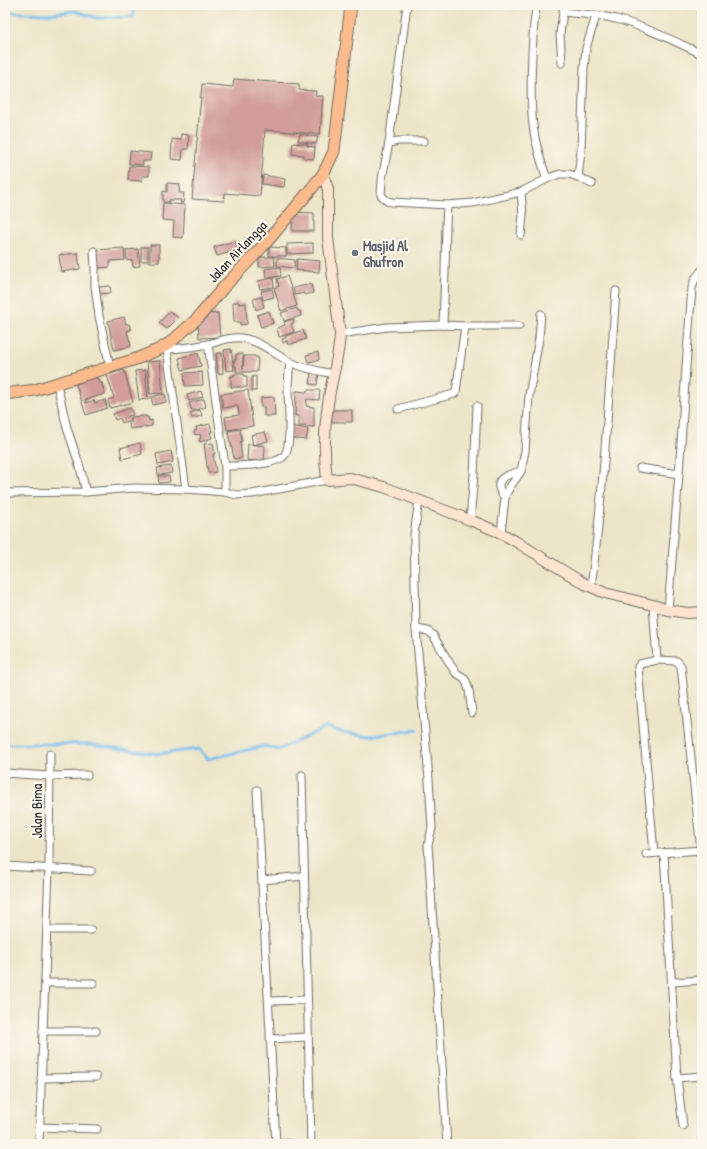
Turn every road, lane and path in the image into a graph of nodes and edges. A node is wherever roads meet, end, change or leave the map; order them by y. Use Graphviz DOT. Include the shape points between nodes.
graph roads {
  1 [pos="351,5"];
  2 [pos="407,5"];
  3 [pos="538,5"];
  4 [pos="564,9"];
  5 [pos="596,16"];
  6 [pos="702,54"];
  7 [pos="562,63"];
  8 [pos="424,141"];
  9 [pos="389,143"];
  10 [pos="323,174"];
  11 [pos="578,177"];
  12 [pos="547,179"];
  13 [pos="592,184"];
  14 [pos="521,192"];
  15 [pos="447,205"];
  16 [pos="521,235"];
  17 [pos="94,251"];
  18 [pos="702,270"];
  19 [pos="616,291"];
  20 [pos="541,314"];
  21 [pos="442,324"];
  22 [pos="466,326"];
  23 [pos="519,326"];
  24 [pos="340,334"];
  25 [pos="208,344"];
  26 [pos="164,349"];
  27 [pos="290,362"];
  28 [pos="110,367"];
  29 [pos="334,374"];
  30 [pos="57,384"];
  31 [pos="5,394"];
  32 [pos="477,406"];
  33 [pos="398,409"];
  34 [pos="225,466"];
  35 [pos="640,468"];
  36 [pos="521,471"];
  37 [pos="679,474"];
  38 [pos="327,480"];
  39 [pos="186,489"];
  40 [pos="86,492"];
  41 [pos="226,492"];
  42 [pos="5,493"];
  43 [pos="505,498"];
  44 [pos="419,500"];
  45 [pos="470,520"];
  46 [pos="501,533"];
  47 [pos="591,587"];
  48 [pos="653,605"];
  49 [pos="668,610"];
  50 [pos="702,612"];
  51 [pos="416,629"];
  52 [pos="658,660"];
  53 [pos="472,713"];
  54 [pos="50,754"];
  55 [pos="5,773"];
  56 [pos="302,774"];
  57 [pos="87,775"];
  58 [pos="50,776"];
  59 [pos="257,790"];
  60 [pos="701,850"];
  61 [pos="664,853"];
  62 [pos="5,866"];
  63 [pos="49,868"];
  64 [pos="91,871"];
  65 [pos="304,876"];
  66 [pos="262,880"];
  67 [pos="47,930"];
  68 [pos="91,930"];
  69 [pos="702,980"];
  70 [pos="672,982"];
  71 [pos="45,983"];
  72 [pos="94,983"];
  73 [pos="307,1000"];
  74 [pos="268,1001"];
  75 [pos="43,1031"];
  76 [pos="96,1031"];
  77 [pos="308,1037"];
  78 [pos="270,1039"];
  79 [pos="702,1076"];
  80 [pos="41,1078"];
  81 [pos="96,1078"];
  82 [pos="678,1078"];
  83 [pos="683,1126"];
  84 [pos="39,1127"];
  85 [pos="97,1129"];
  86 [pos="39,1144"];
  87 [pos="276,1144"];
  88 [pos="292,1144"];
  89 [pos="310,1144"];
  90 [pos="447,1144"];
  1 -- 10 [label="main road, Jalan Airlangga" via="334,151"];
  2 -- 9 [label="street"];
  3 -- 12 [label="street" via="532,52 533,125"];
  4 -- 5 [label="street"];
  4 -- 7 [label="street" via="560,34"];
  5 -- 6 [label="street" via="634,25"];
  5 -- 11 [label="street" via="586,48"];
  8 -- 9 [label="street"];
  9 -- 15 [label="street" via="380,189 383,198 392,202"];
  10 -- 24 [label="street" via="328,190 328,238"];
  10 -- 26 [label="main road, Jalan Airlangga" via="265,244 198,318"];
  11 -- 12 [label="street" via="564,174"];
  11 -- 13 [label="street"];
  12 -- 14 [label="street"];
  14 -- 15 [label="street" via="474,203"];
  14 -- 16 [label="street"];
  15 -- 21 [label="street"];
  17 -- 28 [label="street" via="99,316"];
  18 -- 37 [label="street" via="692,288"];
  19 -- 47 [label="street" via="601,496"];
  20 -- 36 [label="street"];
  21 -- 22 [label="street"];
  21 -- 24 [label="street" via="387,327"];
  22 -- 23 [label="street"];
  22 -- 33 [label="street" via="456,392"];
  24 -- 29 [label="street"];
  25 -- 26 [label="street"];
  25 -- 27 [label="street" via="234,337 243,338"];
  25 -- 34 [label="street"];
  26 -- 28 [label="main road, Jalan Airlangga"];
  26 -- 39 [label="street"];
  27 -- 29 [label="street" via="307,369"];
  27 -- 34 [label="street" via="289,441 286,453 279,459 266,463"];
  28 -- 30 [label="main road, Jalan Airlangga"];
  29 -- 38 [label="street" via="327,405 325,435"];
  30 -- 31 [label="main road, Jalan Airlangga"];
  30 -- 40 [label="street"];
  32 -- 45 [label="street"];
  34 -- 41 [label="street"];
  35 -- 37 [label="street"];
  36 -- 43 [label="street"];
  36 -- 43 [label="street" via="500,481 498,488"];
  37 -- 49 [label="street"];
  38 -- 41 [label="street" via="252,494 237,495"];
  38 -- 44 [label="street" via="350,478"];
  39 -- 40 [label="street" via="133,488"];
  39 -- 41 [label="street"];
  40 -- 42 [label="street"];
  43 -- 46 [label="street"];
  44 -- 45 [label="street"];
  44 -- 51 [label="street" via="414,535"];
  45 -- 46 [label="street"];
  46 -- 47 [label="street"];
  47 -- 48 [label="street"];
  48 -- 49 [label="street"];
  48 -- 52 [label="street"];
  49 -- 50 [label="street"];
  51 -- 53 [label="street" via="428,631 433,635 453,669 466,681"];
  51 -- 90 [label="street" via="430,779 432,828 428,845"];
  52 -- 60 [label="street" via="677,661 681,666"];
  52 -- 61 [label="street" via="640,664 638,668 650,854"];
  54 -- 58 [label="street, Jalan Bima"];
  55 -- 58 [label="street"];
  56 -- 65 [label="street"];
  57 -- 58 [label="street"];
  58 -- 63 [label="street, Jalan Bima"];
  59 -- 66 [label="street"];
  60 -- 61 [label="street"];
  61 -- 70 [label="street"];
  62 -- 63 [label="street"];
  63 -- 64 [label="street"];
  63 -- 67 [label="street, Jalan Bima"];
  65 -- 66 [label="street"];
  65 -- 73 [label="street"];
  66 -- 74 [label="street"];
  67 -- 68 [label="street"];
  67 -- 71 [label="street, Jalan Bima"];
  69 -- 70 [label="street"];
  70 -- 82 [label="street"];
  71 -- 72 [label="street"];
  71 -- 75 [label="street, Jalan Bima"];
  73 -- 74 [label="street"];
  73 -- 77 [label="street"];
  74 -- 78 [label="street"];
  75 -- 76 [label="street"];
  75 -- 80 [label="street, Jalan Bima"];
  77 -- 78 [label="street"];
  77 -- 89 [label="street"];
  78 -- 87 [label="street"];
  79 -- 82 [label="street"];
  80 -- 81 [label="street"];
  80 -- 84 [label="street, Jalan Bima"];
  82 -- 83 [label="street"];
  84 -- 85 [label="street"];
  84 -- 86 [label="street, Jalan Bima"];
  87 -- 88 [label="street"];
}
